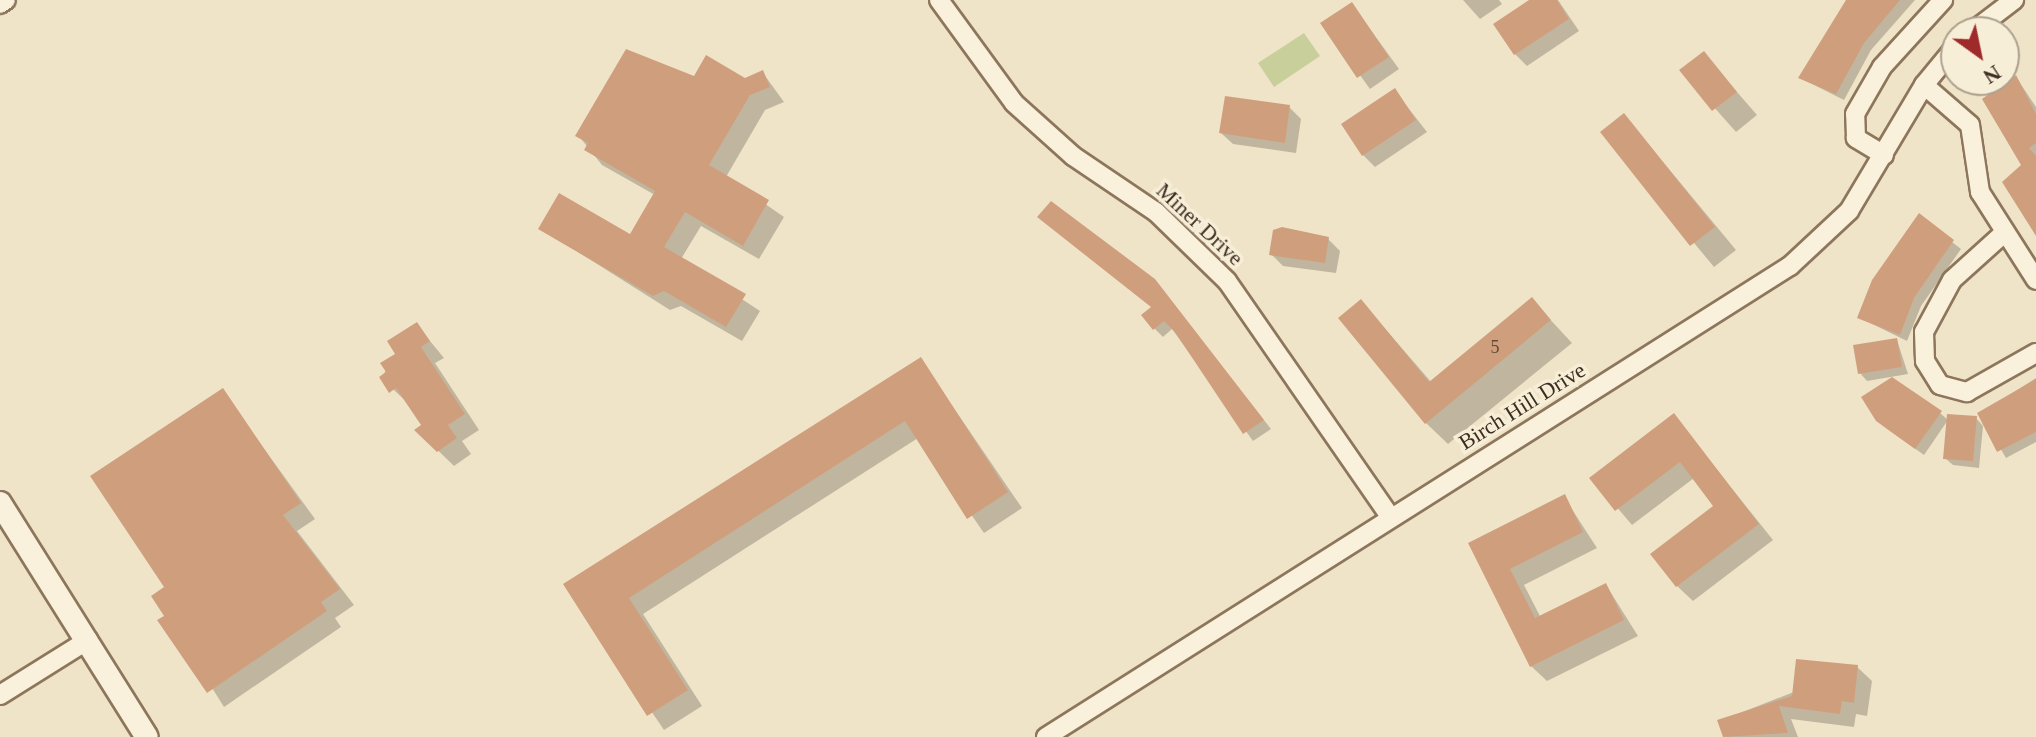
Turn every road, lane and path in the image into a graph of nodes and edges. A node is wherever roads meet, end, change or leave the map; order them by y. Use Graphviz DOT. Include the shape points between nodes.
graph roads {
  1 [pos="6,0"];
  2 [pos="939,0"];
  3 [pos="1943,0"];
  4 [pos="2014,0"];
  5 [pos="0,4"];
  6 [pos="1993,16"];
  7 [pos="1940,66"];
  8 [pos="1924,85"];
  9 [pos="1884,155"];
  10 [pos="2004,233"];
  11 [pos="2036,280"];
  12 [pos="2036,353"];
  13 [pos="0,503"];
  14 [pos="1391,518"];
  15 [pos="88,640"];
  16 [pos="0,695"];
  17 [pos="147,737"];
  18 [pos="1046,737"];
  1 -- 5 [label="street"];
  2 -- 14 [label="street, Miner Drive" via="1025,114 1156,212 1227,281"];
  3 -- 9 [label="street" via="1889,58 1855,114 1856,138"];
  4 -- 6 [label="street"];
  7 -- 8 [label="street, Birch Hill Drive"];
  8 -- 9 [label="street, Birch Hill Drive"];
  8 -- 10 [label="street" via="1970,125 1980,192"];
  9 -- 14 [label="street, Birch Hill Drive" via="1842,219 1790,266"];
  10 -- 11 [label="street"];
  10 -- 12 [label="street" via="1952,280 1924,332 1925,361 1940,385 1967,392"];
  13 -- 15 [label="street"];
  14 -- 18 [label="street, Birch Hill Drive"];
  15 -- 16 [label="street"];
  15 -- 17 [label="street"];
}
